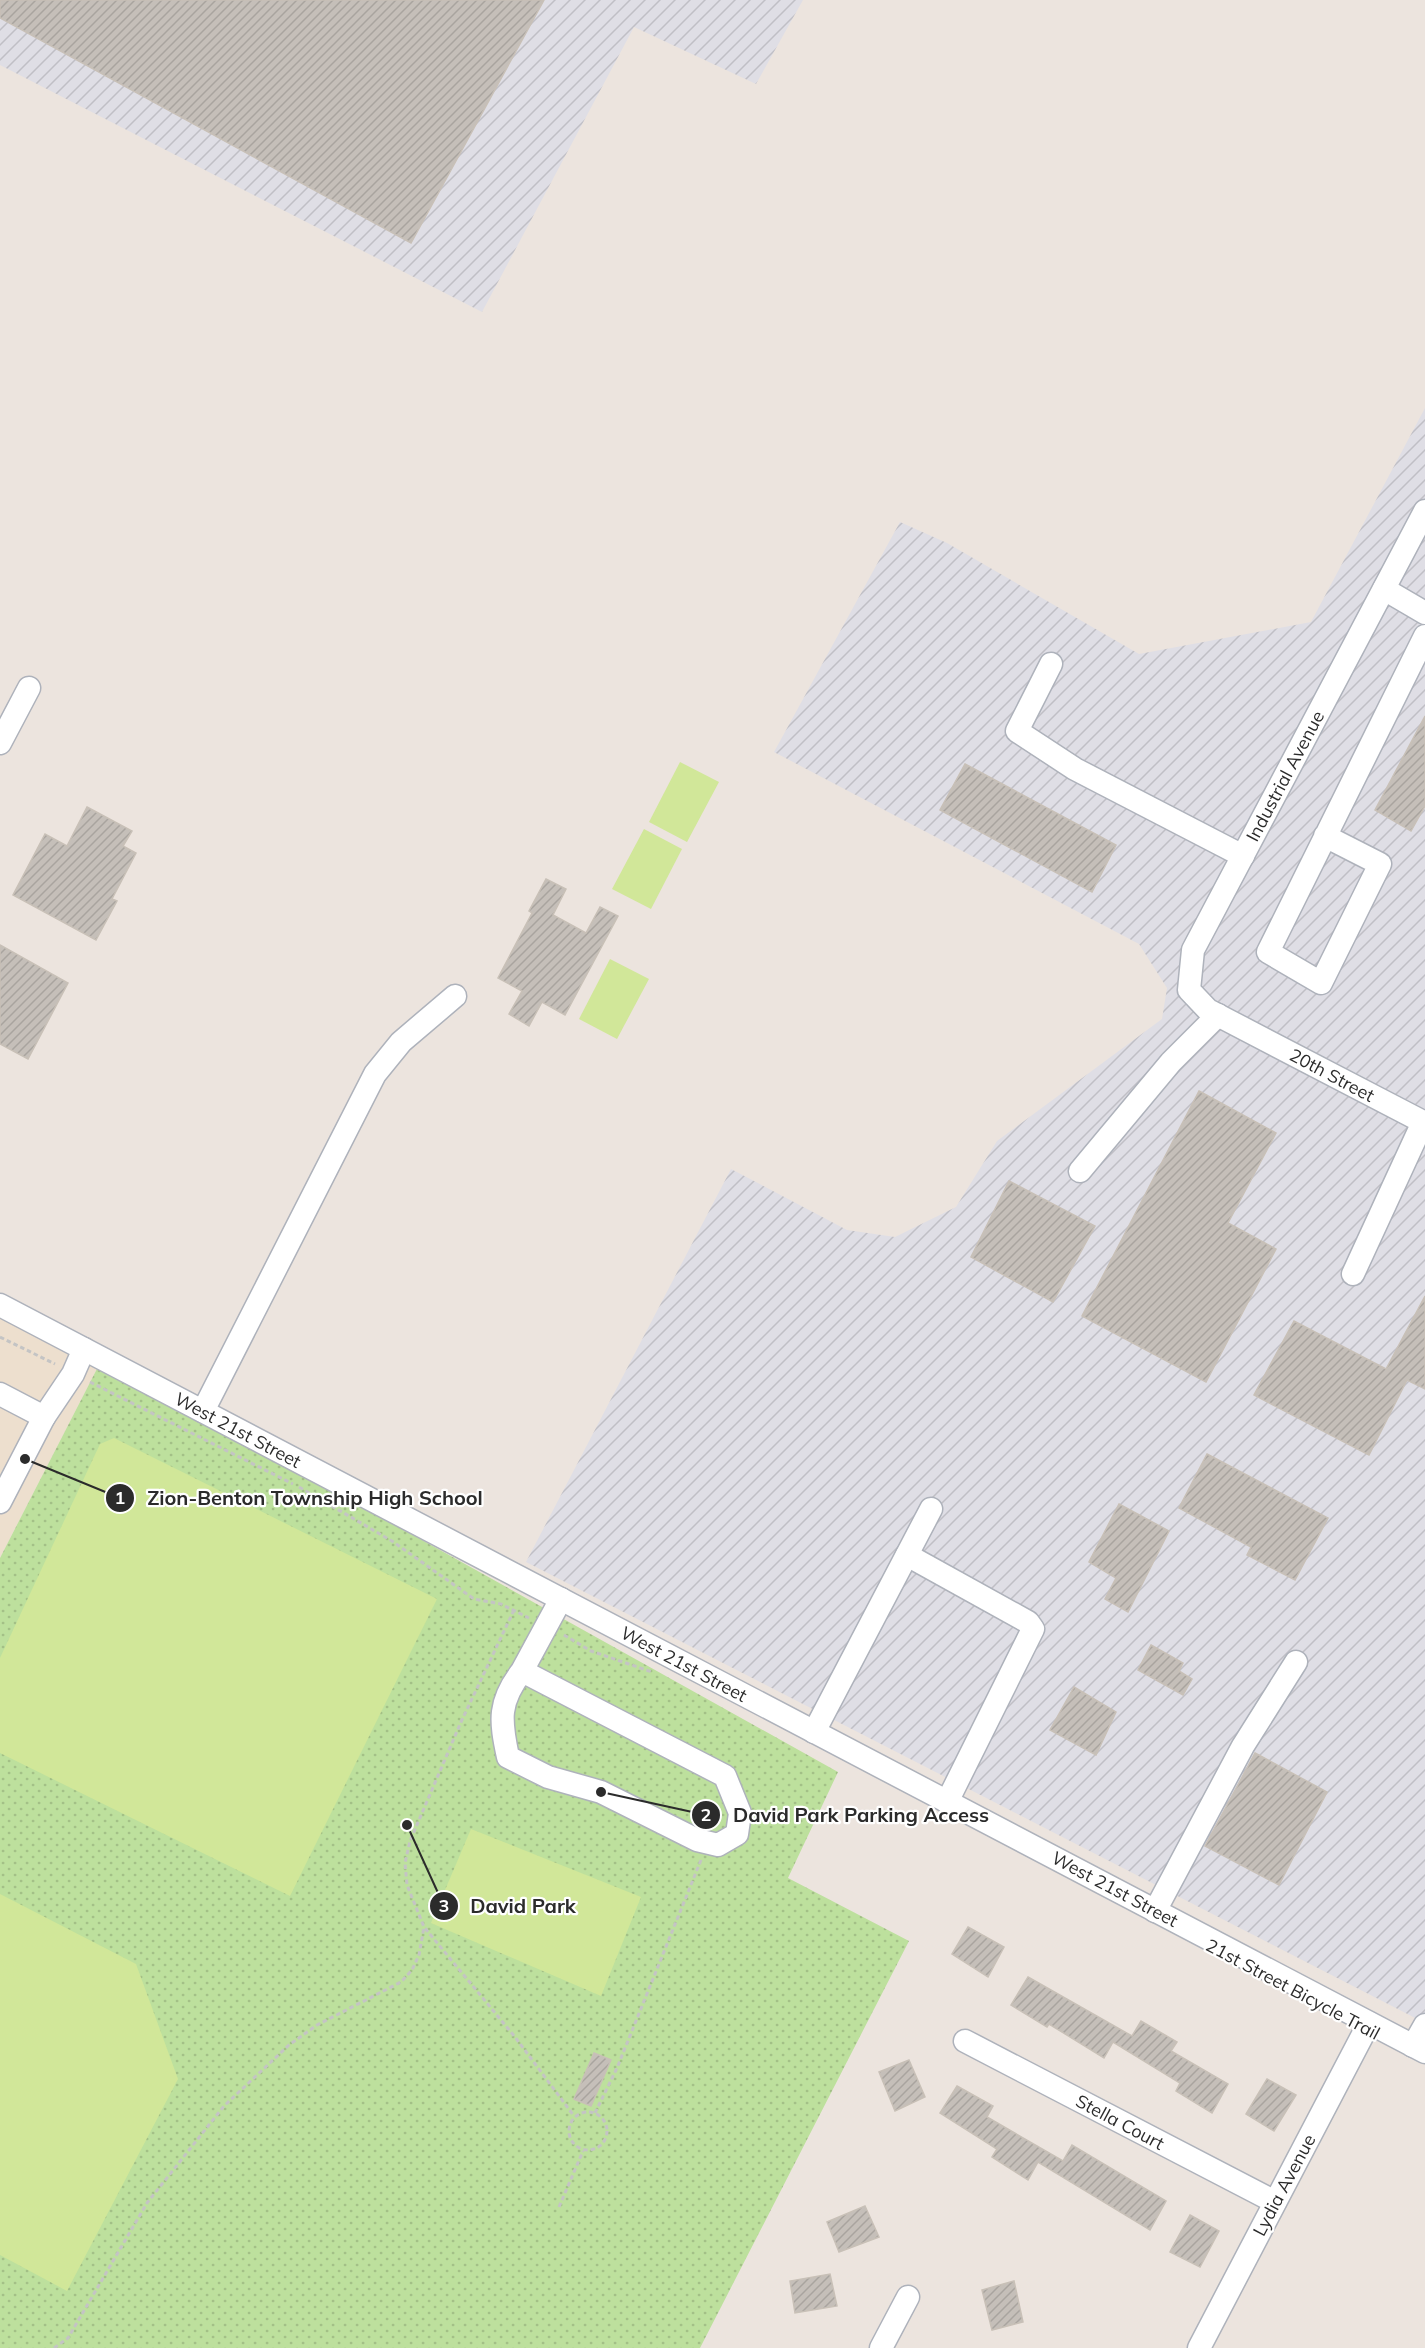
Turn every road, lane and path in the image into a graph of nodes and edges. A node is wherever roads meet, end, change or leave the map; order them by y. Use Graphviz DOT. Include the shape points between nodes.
graph roads {
  1 [pos="1425,511"];
  2 [pos="1384,589"];
  3 [pos="1425,613"];
  4 [pos="1425,636"];
  5 [pos="1051,664"];
  6 [pos="29,688"];
  7 [pos="0,743"];
  8 [pos="1325,836"];
  9 [pos="1243,856"];
  10 [pos="455,996"];
  11 [pos="1218,1015"];
  12 [pos="1239,1026"];
  13 [pos="1424,1123"];
  14 [pos="1080,1171"];
  15 [pos="1353,1274"];
  16 [pos="0,1305"];
  17 [pos="0,1337"];
  18 [pos="84,1349"];
  19 [pos="73,1374"];
  20 [pos="0,1394"];
  21 [pos="203,1411"];
  22 [pos="44,1417"];
  23 [pos="0,1502"];
  24 [pos="930,1509"];
  25 [pos="906,1555"];
  26 [pos="561,1599"];
  27 [pos="514,1610"];
  28 [pos="546,1626"];
  29 [pos="1296,1662"];
  30 [pos="522,1671"];
  31 [pos="661,1676"];
  32 [pos="814,1732"];
  33 [pos="947,1802"];
  34 [pos="706,1842"];
  35 [pos="1155,1911"];
  36 [pos="424,1927"];
  37 [pos="1369,2023"];
  38 [pos="1425,2025"];
  39 [pos="965,2041"];
  40 [pos="1419,2049"];
  41 [pos="595,2113"];
  42 [pos="574,2116"];
  43 [pos="583,2151"];
  44 [pos="1275,2202"];
  45 [pos="559,2207"];
  46 [pos="908,2297"];
  47 [pos="54,2348"];
  48 [pos="881,2348"];
  49 [pos="1199,2348"];
  1 -- 2 [label="street, Industrial Avenue"];
  2 -- 3 [label="street"];
  2 -- 9 [label="street, Industrial Avenue"];
  4 -- 8 [label="street"];
  5 -- 9 [label="street" via="1017,731 1075,769"];
  6 -- 7 [label="street"];
  8 -- 8 [label="street" via="1268,952 1321,983 1380,864"];
  9 -- 11 [label="street, Industrial Avenue" via="1193,950 1189,971 1189,990"];
  10 -- 21 [label="street" via="401,1042 375,1074"];
  11 -- 12 [label="street, Industrial Avenue"];
  11 -- 14 [label="street" via="1171,1062"];
  12 -- 13 [label="street, 20th Street"];
  13 -- 15 [label="street"];
  16 -- 18 [label="street, West 21st Street"];
  17 -- 19 [label="path"];
  18 -- 19 [label="street"];
  18 -- 21 [label="street, West 21st Street"];
  19 -- 22 [label="street"];
  19 -- 27 [label="path" via="299,1487 392,1541 474,1599 489,1600"];
  20 -- 22 [label="street"];
  21 -- 26 [label="street, West 21st Street"];
  22 -- 23 [label="street"];
  24 -- 25 [label="street"];
  25 -- 32 [label="street"];
  25 -- 33 [label="street" via="1028,1622 1033,1629"];
  26 -- 28 [label="street"];
  26 -- 32 [label="street, West 21st Street"];
  27 -- 28 [label="path"];
  27 -- 36 [label="path" via="410,1841 405,1863 407,1885"];
  28 -- 30 [label="street"];
  28 -- 31 [label="path" via="591,1651"];
  29 -- 35 [label="street" via="1243,1746"];
  30 -- 34 [label="street" via="507,1690 501,1725 508,1757 548,1777 601,1792"];
  30 -- 34 [label="street" via="724,1776 740,1813 737,1834 718,1845"];
  32 -- 33 [label="street, West 21st Street"];
  33 -- 35 [label="street, West 21st Street"];
  34 -- 41 [label="path" via="634,2027"];
  35 -- 37 [label="street, West 21st Street"];
  36 -- 42 [label="path"];
  36 -- 47 [label="path" via="419,1955 401,1982 317,2025 289,2045 224,2106 147,2203 68,2338"];
  37 -- 40 [label="street, West 21st Street"];
  37 -- 44 [label="street, Lydia Avenue"];
  38 -- 40 [label="street"];
  39 -- 44 [label="street, Stella Court"];
  41 -- 42 [label="path"];
  41 -- 43 [label="path" via="605,2121 608,2135 603,2145"];
  42 -- 43 [label="path" via="568,2131 573,2144"];
  43 -- 45 [label="path"];
  44 -- 49 [label="street, Lydia Avenue"];
  46 -- 48 [label="street"];
}
